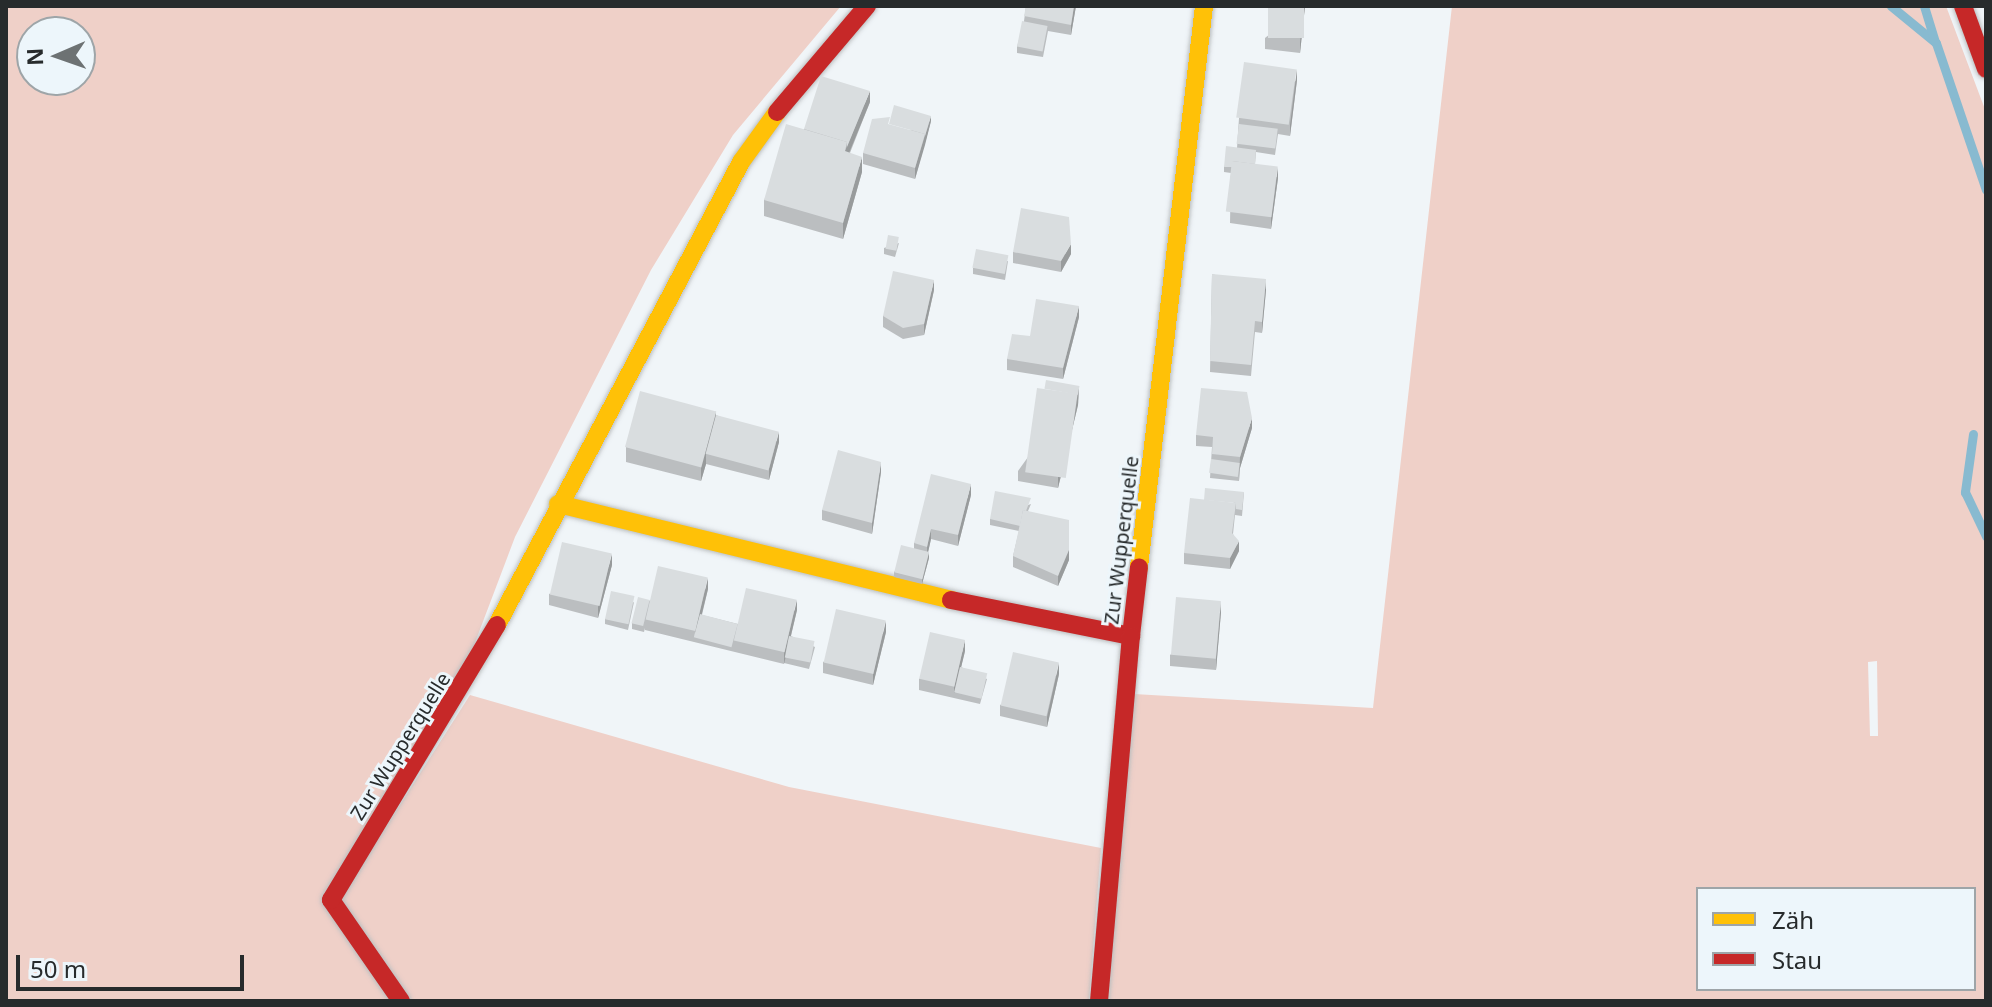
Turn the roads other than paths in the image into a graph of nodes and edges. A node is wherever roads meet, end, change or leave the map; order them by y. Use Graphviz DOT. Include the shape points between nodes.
graph roads {
  1 [pos="867,6"];
  2 [pos="1204,6"];
  3 [pos="1963,6"];
  4 [pos="1986,69"];
  5 [pos="558,504"];
  6 [pos="1131,636"];
  7 [pos="401,1001"];
  8 [pos="1099,1001"];
  1 -- 5 [label="street, Zur Wupperquelle" via="795,86 741,162"];
  2 -- 6 [label="street, Zur Wupperquelle"];
  3 -- 4 [label="street"];
  5 -- 6 [label="street, Zur Wupperquelle" via="824,574"];
  5 -- 7 [label="street, Zur Wupperquelle" via="471,674 331,900"];
  6 -- 8 [label="street"];
}
